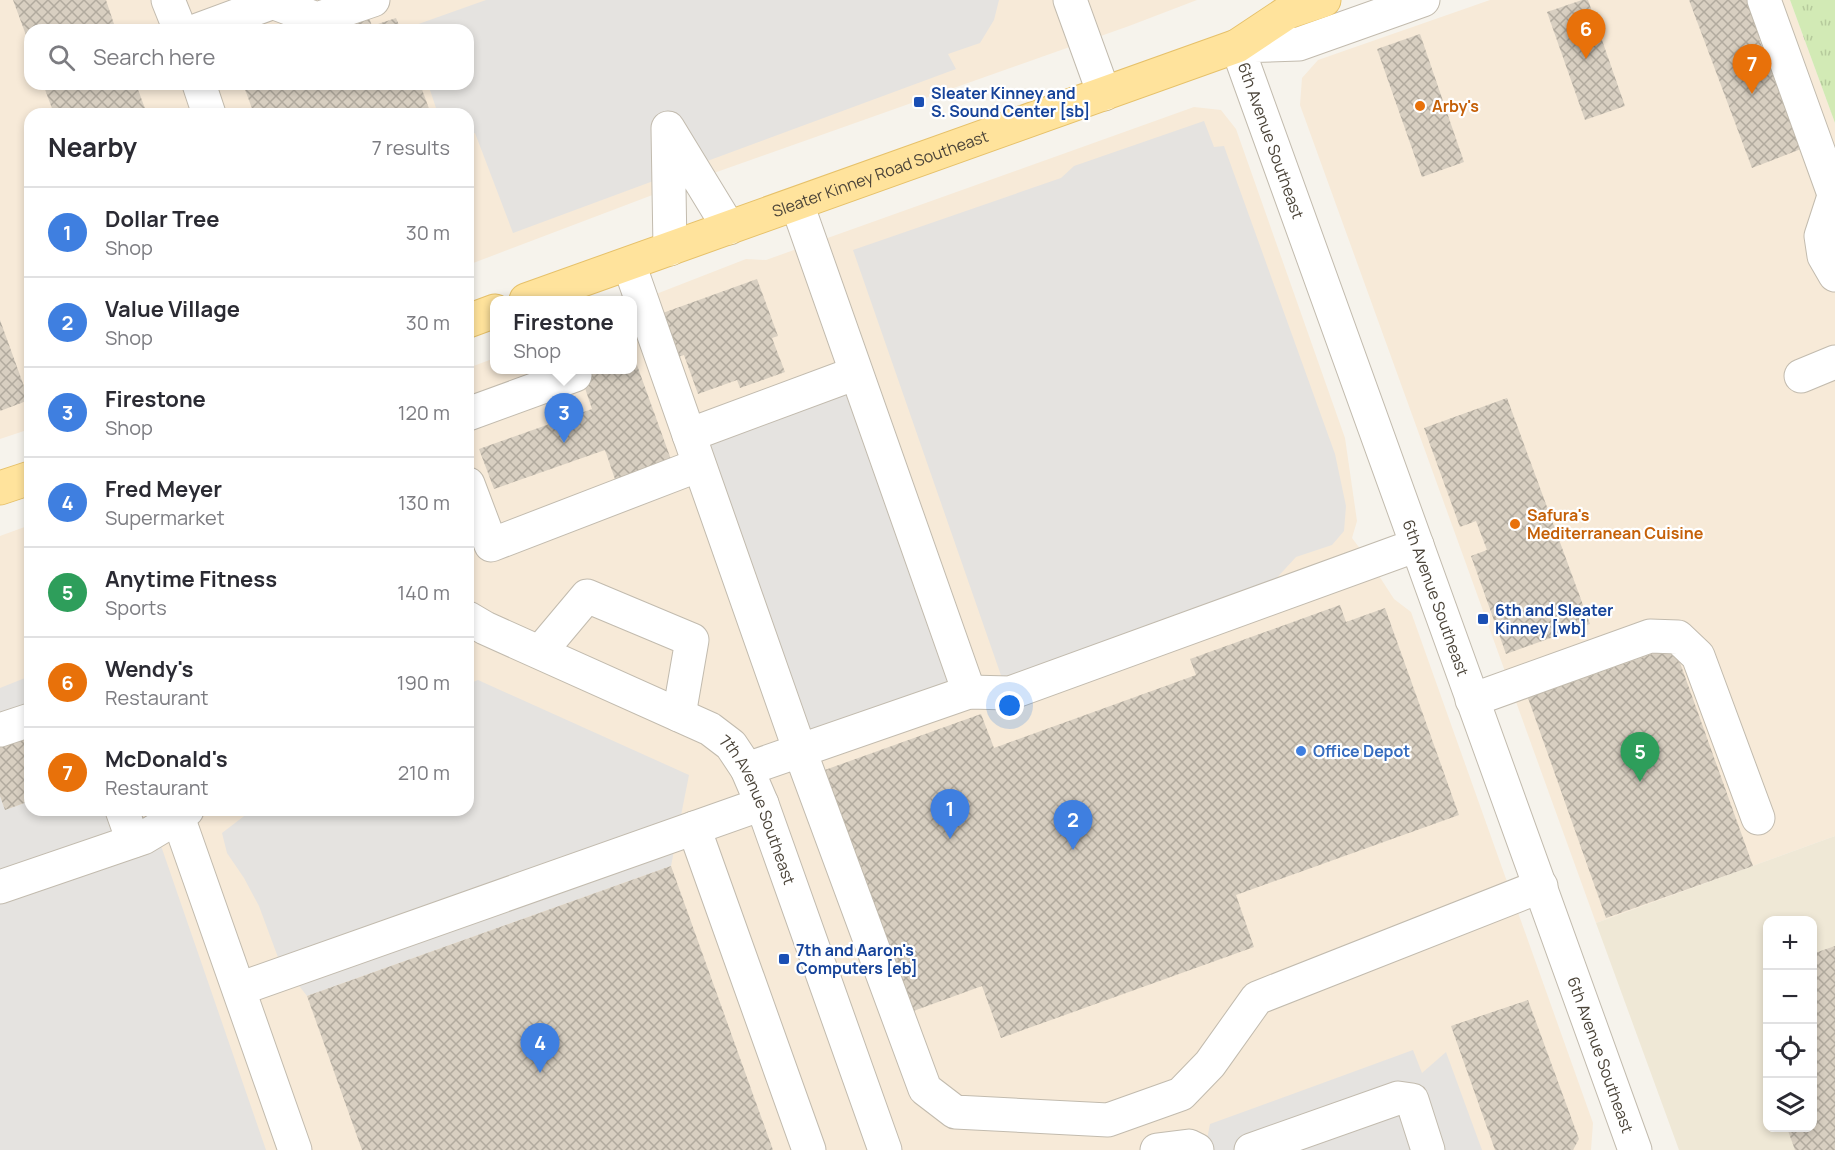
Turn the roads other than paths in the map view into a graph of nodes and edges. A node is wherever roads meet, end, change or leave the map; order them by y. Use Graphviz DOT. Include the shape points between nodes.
graph roads {
  1 [pos="168,0"];
  2 [pos="373,0"];
  3 [pos="1070,0"];
  4 [pos="1324,0"];
  5 [pos="1423,0"];
  6 [pos="1764,0"];
  7 [pos="275,1"];
  8 [pos="178,24"];
  9 [pos="214,24"];
  10 [pos="1237,46"];
  11 [pos="200,90"];
  12 [pos="1104,94"];
  13 [pos="207,108"];
  14 [pos="1835,196"];
  15 [pos="797,204"];
  16 [pos="729,228"];
  17 [pos="670,249"];
  18 [pos="628,264"];
  19 [pos="1835,275"];
  20 [pos="537,296"];
  21 [pos="490,313"];
  22 [pos="474,319"];
  23 [pos="1835,362"];
  24 [pos="856,374"];
  25 [pos="575,375"];
  26 [pos="1801,376"];
  27 [pos="474,412"];
  28 [pos="689,435"];
  29 [pos="699,465"];
  30 [pos="24,479"];
  31 [pos="0,488"];
  32 [pos="474,500"];
  33 [pos="1417,545"];
  34 [pos="474,621"];
  35 [pos="509,638"];
  36 [pos="474,642"];
  37 [pos="540,652"];
  38 [pos="969,692"];
  39 [pos="1472,700"];
  40 [pos="679,715"];
  41 [pos="24,722"];
  42 [pos="0,730"];
  43 [pos="800,751"];
  44 [pos="747,769"];
  45 [pos="762,804"];
  46 [pos="125,816"];
  47 [pos="180,816"];
  48 [pos="184,816"];
  49 [pos="1758,818"];
  50 [pos="694,828"];
  51 [pos="134,841"];
  52 [pos="1541,886"];
  53 [pos="0,887"];
  54 [pos="239,989"];
  55 [pos="295,1150"];
  56 [pos="809,1150"];
  57 [pos="885,1150"];
  58 [pos="1157,1150"];
  59 [pos="1197,1150"];
  60 [pos="1251,1150"];
  61 [pos="1428,1150"];
  62 [pos="1635,1150"];
  1 -- 8 [label="street"];
  2 -- 7 [label="street" via="317,19"];
  3 -- 12 [label="street"];
  4 -- 10 [label="main road, Sleater Kinney Road Southeast" via="1288,12"];
  5 -- 10 [label="street, Sleater Kinney Road Southeast" via="1299,44"];
  6 -- 14 [label="street"];
  7 -- 9 [label="street"];
  10 -- 12 [label="main road, Sleater Kinney Road Southeast"];
  10 -- 33 [label="street, 6th Avenue Southeast"];
  11 -- 13 [label="street"];
  12 -- 15 [label="main road, Sleater Kinney Road Southeast"];
  14 -- 19 [label="street" via="1821,236 1824,256"];
  15 -- 16 [label="main road, Sleater Kinney Road Southeast"];
  15 -- 24 [label="street"];
  16 -- 17 [label="main road, Sleater Kinney Road Southeast"];
  16 -- 17 [label="street" via="668,128"];
  17 -- 18 [label="main road, Sleater Kinney Road Southeast"];
  18 -- 20 [label="main road, Sleater Kinney Road Southeast"];
  18 -- 28 [label="street"];
  21 -- 22 [label="main road"];
  23 -- 26 [label="street"];
  24 -- 28 [label="street"];
  24 -- 38 [label="street"];
  25 -- 27 [label="street"];
  28 -- 29 [label="street"];
  29 -- 32 [label="street" via="491,544"];
  29 -- 43 [label="street"];
  30 -- 31 [label="main road"];
  33 -- 38 [label="street" via="1010,693"];
  33 -- 39 [label="street, 6th Avenue Southeast"];
  34 -- 35 [label="street, 7th Avenue Southeast"];
  35 -- 36 [label="street"];
  35 -- 37 [label="street, 7th Avenue Southeast"];
  37 -- 40 [label="street, 7th Avenue Southeast"];
  37 -- 40 [label="street" via="587,596 692,640"];
  38 -- 43 [label="street"];
  39 -- 49 [label="street" via="1650,636 1678,638 1698,656"];
  39 -- 52 [label="street, 6th Avenue Southeast"];
  40 -- 44 [label="street, 7th Avenue Southeast" via="710,729 731,745"];
  41 -- 42 [label="street"];
  43 -- 44 [label="street"];
  43 -- 52 [label="street" via="925,1089 955,1112 1108,1120 1181,1094 1210,1064 1257,998"];
  44 -- 45 [label="street, 7th Avenue Southeast"];
  45 -- 50 [label="street"];
  45 -- 57 [label="street, 7th Avenue Southeast"];
  46 -- 51 [label="street"];
  47 -- 51 [label="street"];
  48 -- 54 [label="street"];
  50 -- 54 [label="street"];
  50 -- 56 [label="street"];
  51 -- 53 [label="street"];
  52 -- 62 [label="street, 6th Avenue Southeast"];
  54 -- 55 [label="street"];
  58 -- 59 [label="street" via="1188,1146"];
  60 -- 61 [label="street" via="1398,1098 1412,1100"];
}
